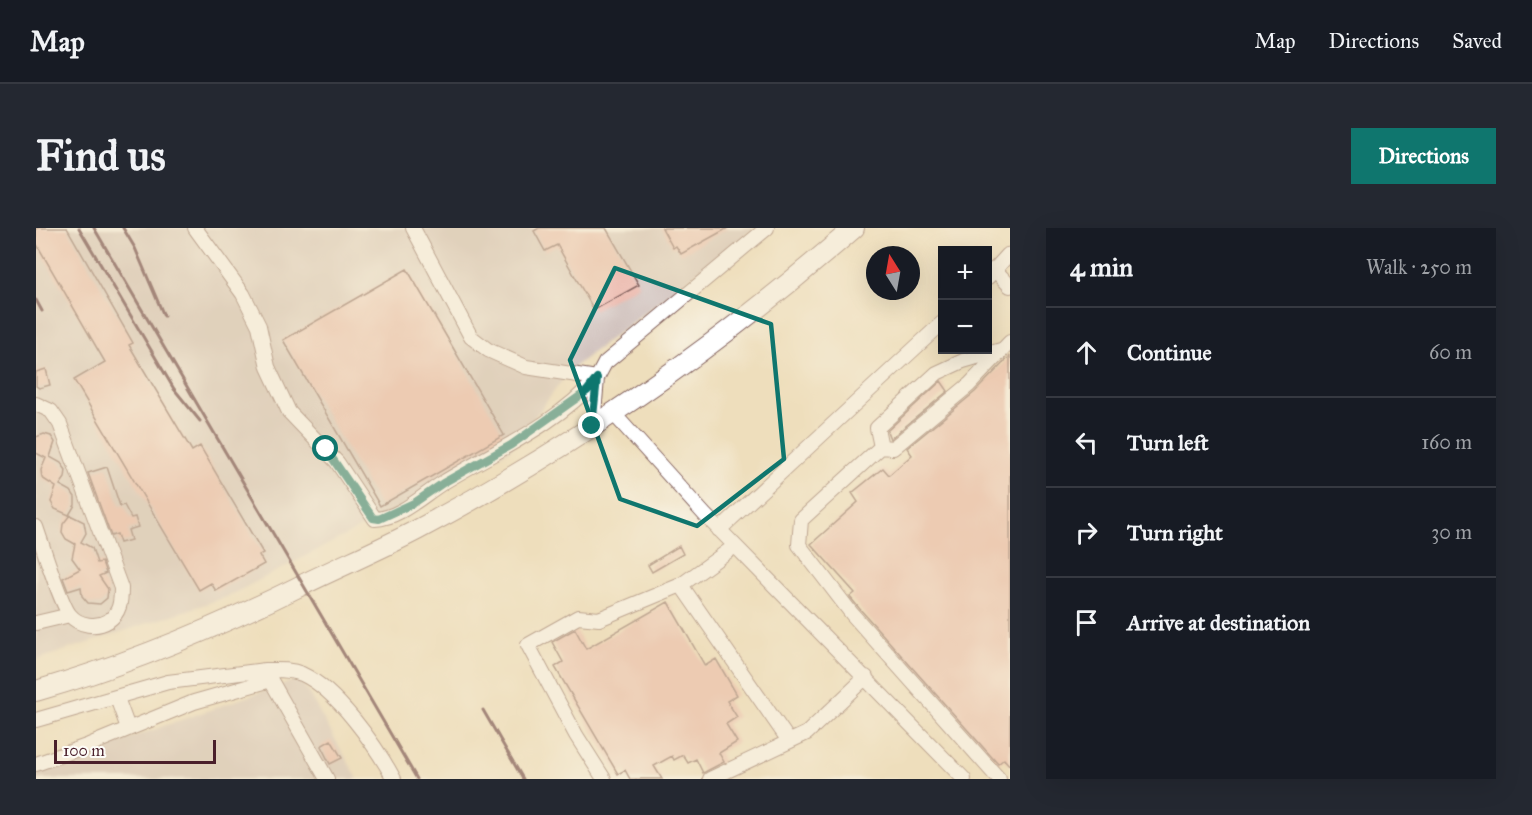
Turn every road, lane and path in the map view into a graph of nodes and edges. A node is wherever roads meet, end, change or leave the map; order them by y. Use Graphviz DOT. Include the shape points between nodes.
graph roads {
  1 [pos="195,228"];
  2 [pos="413,228"];
  3 [pos="767,228"];
  4 [pos="854,228"];
  5 [pos="1010,256"];
  6 [pos="992,272"];
  7 [pos="992,274"];
  8 [pos="1010,286"];
  9 [pos="938,327"];
  10 [pos="1006,346"];
  11 [pos="597,378"];
  12 [pos="36,404"];
  13 [pos="613,413"];
  14 [pos="592,426"];
  15 [pos="881,447"];
  16 [pos="36,527"];
  17 [pos="719,530"];
  18 [pos="735,546"];
  19 [pos="681,585"];
  20 [pos="70,615"];
  21 [pos="36,623"];
  22 [pos="268,675"];
  23 [pos="866,677"];
  24 [pos="36,691"];
  25 [pos="117,698"];
  26 [pos="36,720"];
  27 [pos="128,728"];
  28 [pos="789,741"];
  29 [pos="36,764"];
  30 [pos="327,779"];
  31 [pos="394,779"];
  32 [pos="604,779"];
  33 [pos="710,779"];
  34 [pos="964,779"];
  35 [pos="999,779"];
  1 -- 11 [label="street" via="243,294 259,326 268,367 290,412 337,462 375,519 414,503 511,445 587,391"];
  2 -- 11 [label="street" via="471,337 488,350 526,367"];
  3 -- 11 [label="street" via="605,363"];
  4 -- 13 [label="highway" via="738,323"];
  5 -- 6 [label="street"];
  7 -- 8 [label="street"];
  9 -- 17 [label="street"];
  10 -- 15 [label="street" via="969,385 893,448"];
  10 -- 15 [label="street" via="937,373 877,428"];
  11 -- 14 [label="street"];
  12 -- 20 [label="street" via="51,411 60,424 121,588 121,603 115,617 102,625 87,625"];
  13 -- 14 [label="highway"];
  13 -- 17 [label="street"];
  14 -- 24 [label="highway" via="417,530 255,609 132,660"];
  15 -- 35 [label="street" via="801,520 799,545 852,614"];
  16 -- 20 [label="street"];
  17 -- 18 [label="street"];
  18 -- 19 [label="street"];
  18 -- 23 [label="street"];
  19 -- 28 [label="street"];
  19 -- 32 [label="street" via="599,619 578,617 528,645"];
  20 -- 21 [label="street"];
  22 -- 25 [label="street" via="168,682"];
  22 -- 27 [label="street"];
  22 -- 30 [label="street"];
  22 -- 31 [label="street" via="285,669 312,680 348,712"];
  23 -- 28 [label="street" via="807,733"];
  23 -- 34 [label="street"];
  25 -- 26 [label="street"];
  25 -- 27 [label="street"];
  27 -- 29 [label="street"];
  28 -- 33 [label="street"];
}
